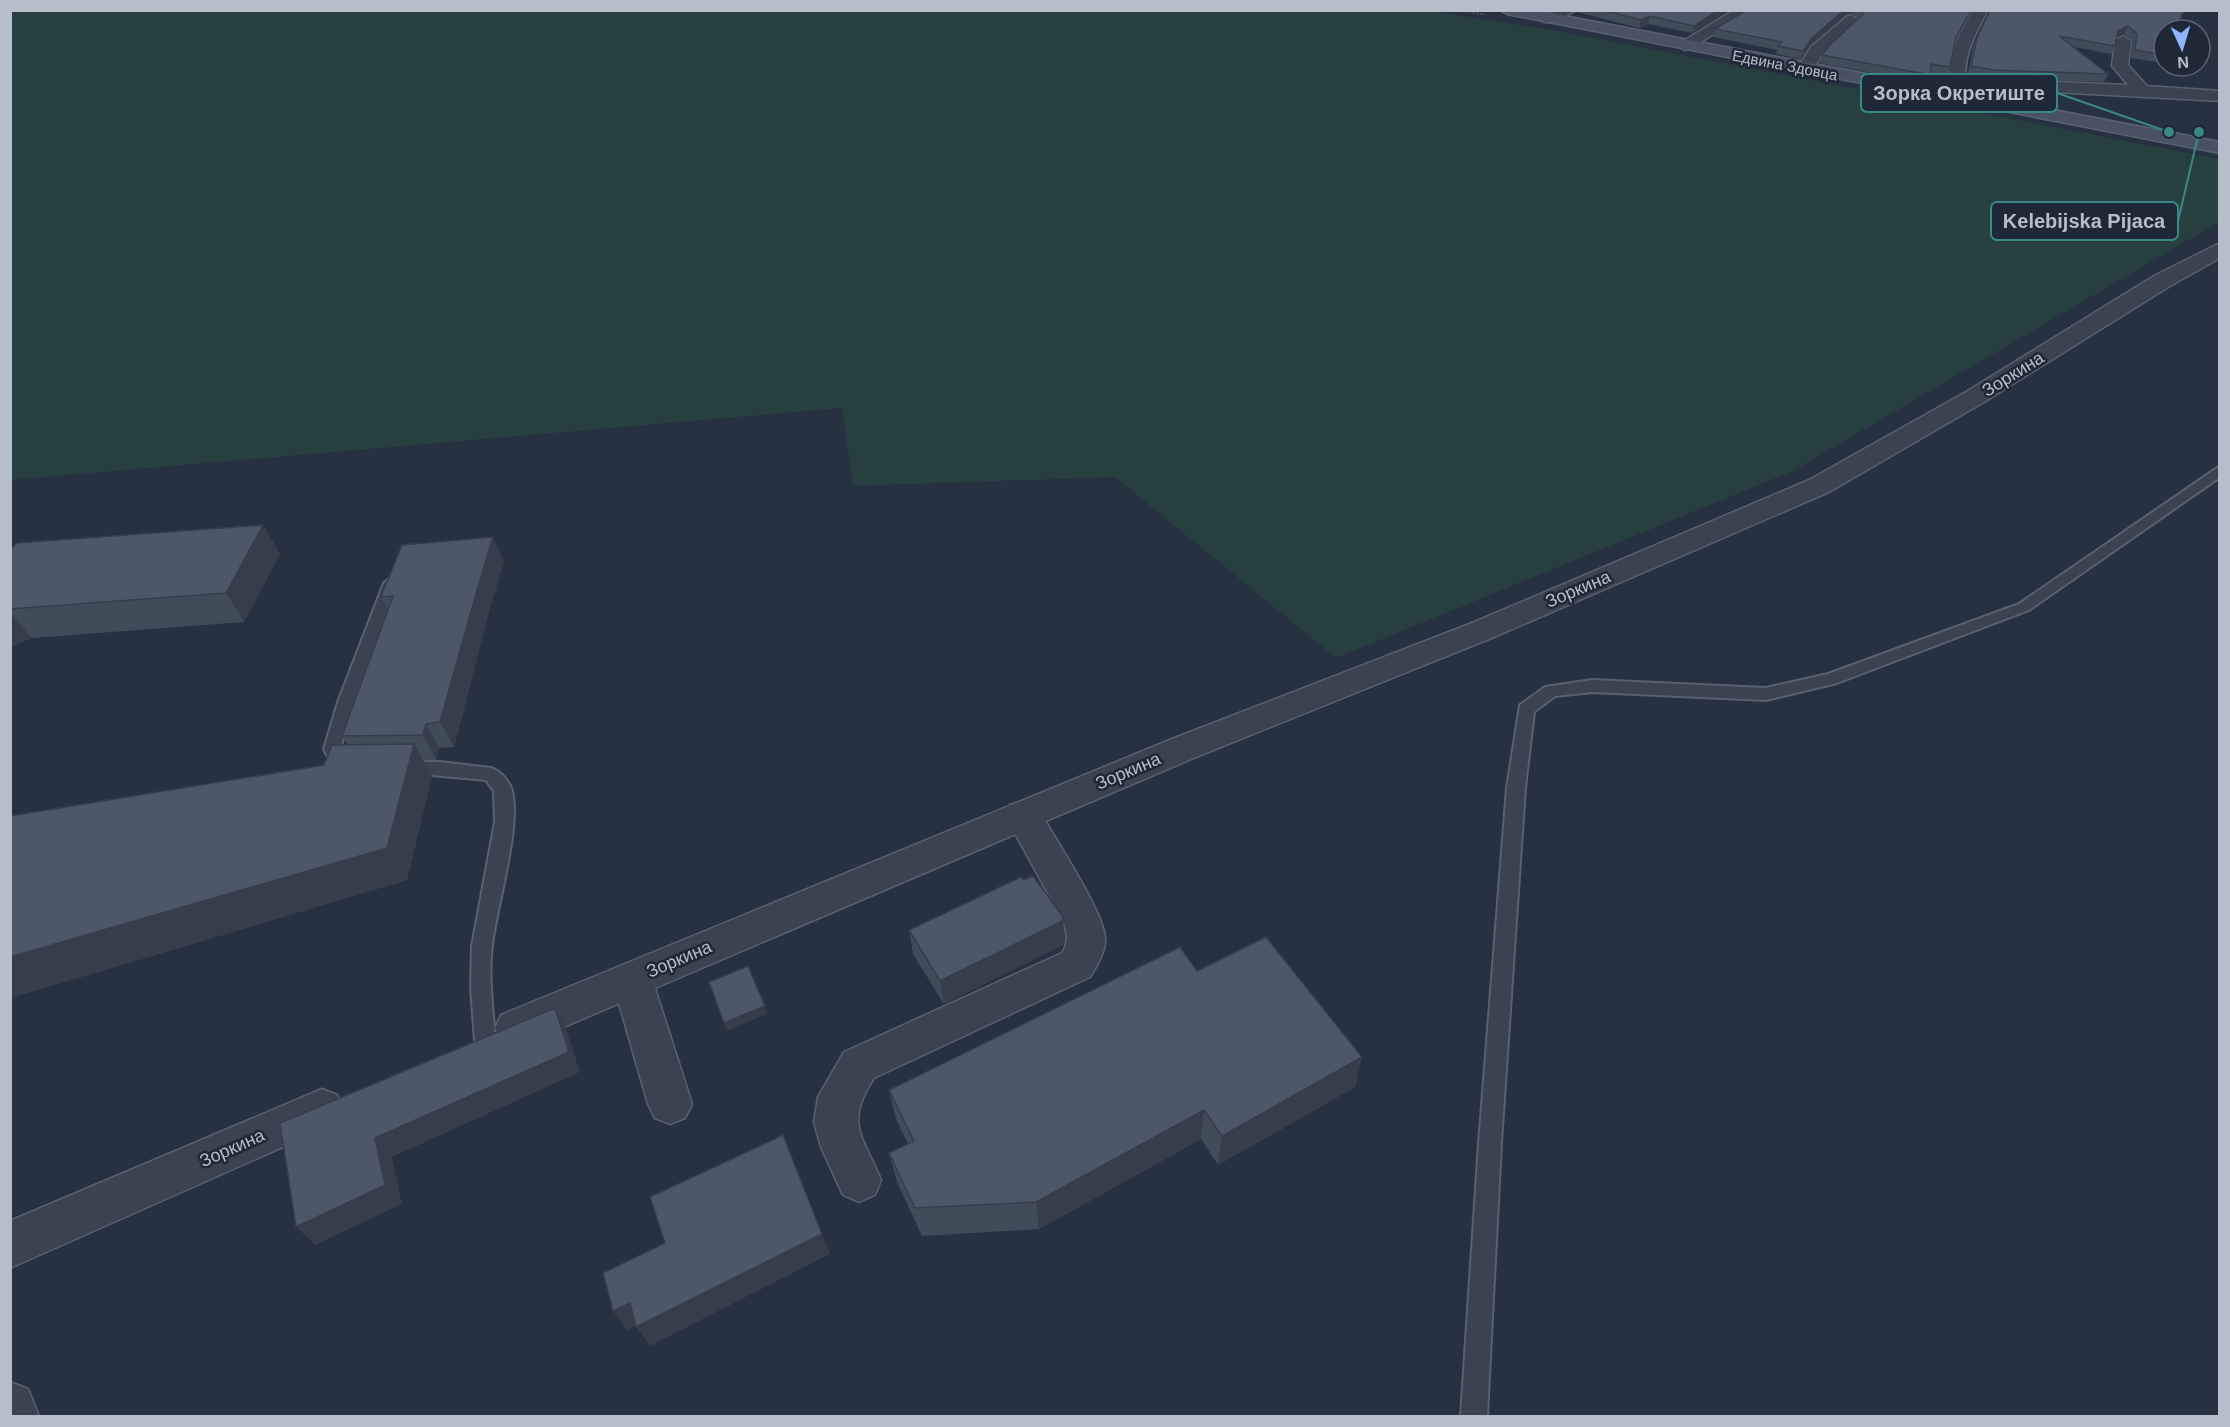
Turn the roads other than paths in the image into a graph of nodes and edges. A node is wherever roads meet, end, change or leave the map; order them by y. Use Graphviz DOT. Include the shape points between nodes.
graph roads {
  1 [pos="1507,10"];
  2 [pos="1570,10"];
  3 [pos="1746,10"];
  4 [pos="1982,10"];
  5 [pos="1549,19"];
  6 [pos="1851,20"];
  7 [pos="2123,41"];
  8 [pos="1685,45"];
  9 [pos="1805,69"];
  10 [pos="1959,87"];
  11 [pos="2011,87"];
  12 [pos="1925,91"];
  13 [pos="2142,92"];
  14 [pos="2220,96"];
  15 [pos="2057,118"];
  16 [pos="2220,148"];
  17 [pos="2220,249"];
  18 [pos="2220,470"];
  19 [pos="397,568"];
  20 [pos="385,768"];
  21 [pos="352,769"];
  22 [pos="1023,815"];
  23 [pos="632,979"];
  24 [pos="485,1041"];
  25 [pos="453,1054"];
  26 [pos="348,1098"];
  27 [pos="670,1104"];
  28 [pos="859,1180"];
  29 [pos="10,1245"];
  30 [pos="10,1407"];
  31 [pos="14,1416"];
  32 [pos="1474,1416"];
  1 -- 5 [label="main road, Едвина Здовца"];
  2 -- 5 [label="street"];
  3 -- 8 [label="street"];
  4 -- 10 [label="street" via="1964,49 1956,78"];
  5 -- 8 [label="main road, Едвина Здовца"];
  6 -- 9 [label="street" via="1816,50"];
  7 -- 13 [label="street" via="2120,66"];
  8 -- 9 [label="main road, Едвина Здовца"];
  9 -- 12 [label="main road, Едвина Здовца"];
  10 -- 11 [label="street"];
  10 -- 12 [label="street"];
  11 -- 13 [label="street"];
  11 -- 15 [label="lane"];
  12 -- 15 [label="main road, Едвина Здовца"];
  13 -- 14 [label="street"];
  15 -- 16 [label="main road, Едвина Здовца"];
  17 -- 22 [label="street, Зоркина" via="1819,486 1483,630"];
  18 -- 32 [label="lane" via="2024,607 1832,680 1766,694 1592,686 1551,690 1526,710 1515,800"];
  19 -- 21 [label="lane" via="332,749 336,762"];
  20 -- 24 [label="lane" via="440,768 491,774 503,789 504,822 482,946"];
  22 -- 23 [label="street, Зоркина"];
  22 -- 28 [label="street" via="1081,919 1088,937 1087,950 1076,965 859,1065 835,1105 833,1123"];
  23 -- 24 [label="street, Зоркина"];
  23 -- 27 [label="street"];
  24 -- 25 [label="street, Зоркина"];
  26 -- 29 [label="street, Зоркина"];
  30 -- 31 [label="street"];
}
